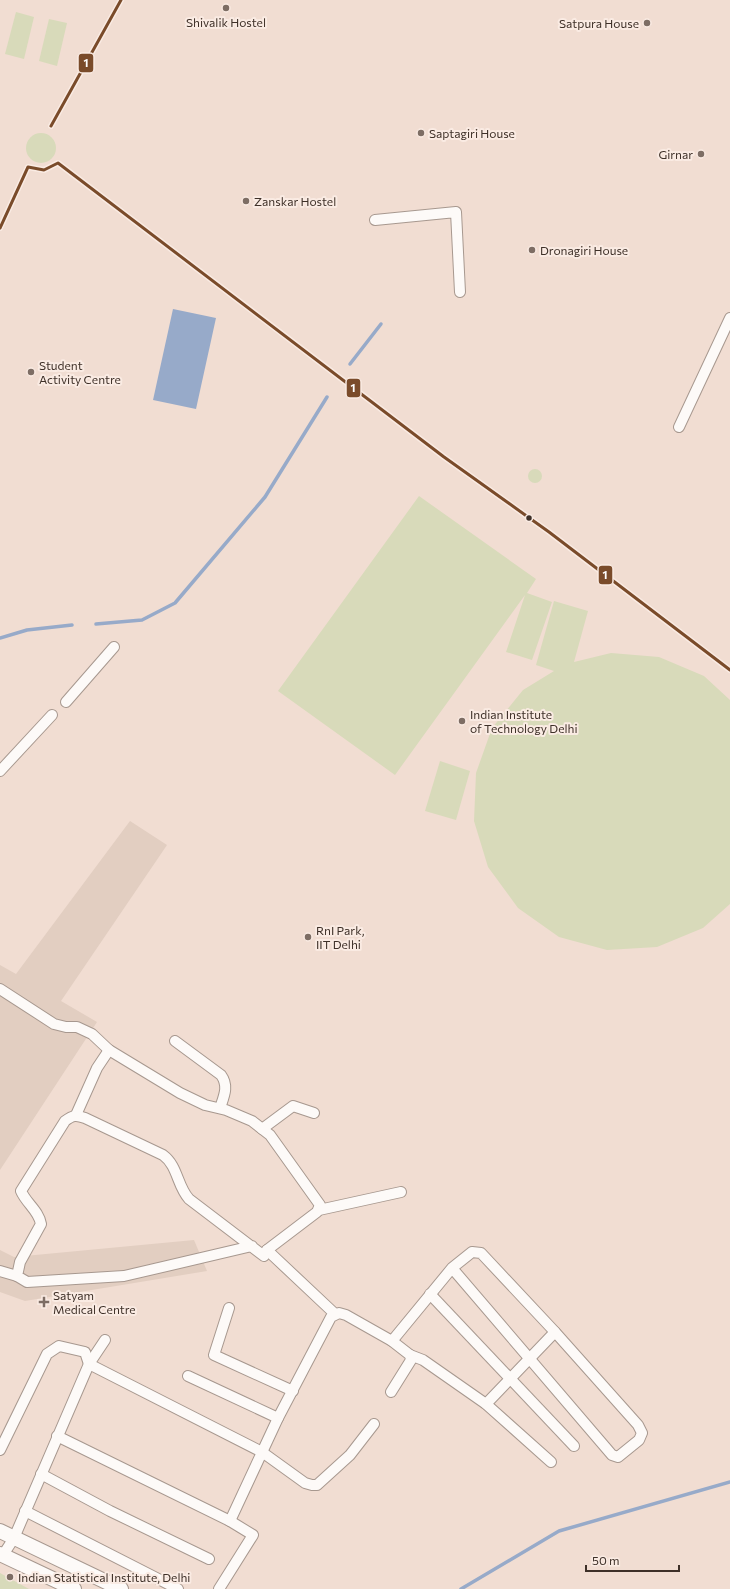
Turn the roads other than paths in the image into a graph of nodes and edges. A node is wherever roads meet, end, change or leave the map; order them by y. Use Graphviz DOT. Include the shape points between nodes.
graph roads {
  1 [pos="375,220"];
  2 [pos="460,292"];
  3 [pos="730,318"];
  4 [pos="679,427"];
  5 [pos="114,648"];
  6 [pos="66,702"];
  7 [pos="52,715"];
  8 [pos="0,771"];
  9 [pos="0,989"];
  10 [pos="175,1041"];
  11 [pos="109,1050"];
  12 [pos="220,1108"];
  13 [pos="314,1113"];
  14 [pos="76,1116"];
  15 [pos="262,1129"];
  16 [pos="401,1192"];
  17 [pos="319,1210"];
  18 [pos="252,1246"];
  19 [pos="267,1250"];
  20 [pos="452,1268"];
  21 [pos="0,1271"];
  22 [pos="17,1276"];
  23 [pos="430,1294"];
  24 [pos="229,1308"];
  25 [pos="335,1314"];
  26 [pos="555,1332"];
  27 [pos="105,1340"];
  28 [pos="392,1342"];
  29 [pos="410,1355"];
  30 [pos="530,1358"];
  31 [pos="89,1364"];
  32 [pos="188,1376"];
  33 [pos="509,1379"];
  34 [pos="293,1391"];
  35 [pos="391,1392"];
  36 [pos="486,1404"];
  37 [pos="278,1418"];
  38 [pos="374,1424"];
  39 [pos="57,1436"];
  40 [pos="574,1446"];
  41 [pos="0,1450"];
  42 [pos="262,1452"];
  43 [pos="551,1462"];
  44 [pos="41,1474"];
  45 [pos="25,1511"];
  46 [pos="230,1521"];
  47 [pos="0,1531"];
  48 [pos="14,1538"];
  49 [pos="1,1555"];
  50 [pos="210,1559"];
  51 [pos="74,1589"];
  52 [pos="122,1589"];
  53 [pos="178,1589"];
  54 [pos="219,1589"];
  1 -- 2 [label="street" via="456,212"];
  3 -- 4 [label="street"];
  5 -- 6 [label="street"];
  7 -- 8 [label="street"];
  9 -- 11 [label="street" via="54,1024 77,1027 92,1034"];
  10 -- 12 [label="street" via="221,1075 226,1087"];
  11 -- 12 [label="street" via="180,1093 205,1105"];
  11 -- 14 [label="street" via="97,1068"];
  12 -- 15 [label="street" via="252,1121"];
  13 -- 15 [label="street" via="293,1106"];
  14 -- 18 [label="street" via="170,1160 184,1194"];
  14 -- 22 [label="street" via="71,1116 65,1121 21,1191 38,1215 41,1224 20,1262"];
  15 -- 17 [label="street" via="270,1135 320,1203"];
  16 -- 17 [label="street"];
  17 -- 19 [label="street"];
  18 -- 19 [label="street" via="264,1256"];
  18 -- 22 [label="street" via="124,1276 27,1282"];
  19 -- 25 [label="street"];
  20 -- 23 [label="street"];
  20 -- 26 [label="street" via="472,1252 483,1255"];
  20 -- 30 [label="street"];
  21 -- 22 [label="street"];
  23 -- 28 [label="street"];
  23 -- 33 [label="street"];
  24 -- 34 [label="street" via="214,1355"];
  25 -- 28 [label="street" via="346,1315"];
  25 -- 34 [label="street" via="327,1322"];
  26 -- 30 [label="street"];
  26 -- 30 [label="street" via="638,1425 642,1433 639,1440 618,1457 612,1455"];
  27 -- 31 [label="street"];
  28 -- 29 [label="street"];
  29 -- 35 [label="street" via="411,1360"];
  29 -- 36 [label="street" via="422,1360"];
  30 -- 33 [label="street"];
  31 -- 39 [label="street"];
  31 -- 41 [label="street" via="85,1352 59,1346 47,1354"];
  31 -- 42 [label="street"];
  32 -- 37 [label="street"];
  33 -- 36 [label="street"];
  33 -- 40 [label="street"];
  34 -- 37 [label="street"];
  36 -- 43 [label="street"];
  37 -- 42 [label="street"];
  38 -- 42 [label="street" via="350,1455 317,1485 305,1483"];
  39 -- 44 [label="street"];
  39 -- 46 [label="street"];
  42 -- 46 [label="street"];
  44 -- 45 [label="street"];
  44 -- 50 [label="street" via="110,1511"];
  45 -- 48 [label="street"];
  45 -- 53 [label="street"];
  46 -- 54 [label="street" via="253,1535"];
  47 -- 48 [label="main road"];
  48 -- 49 [label="street"];
  48 -- 52 [label="main road"];
  49 -- 51 [label="main road"];
}
